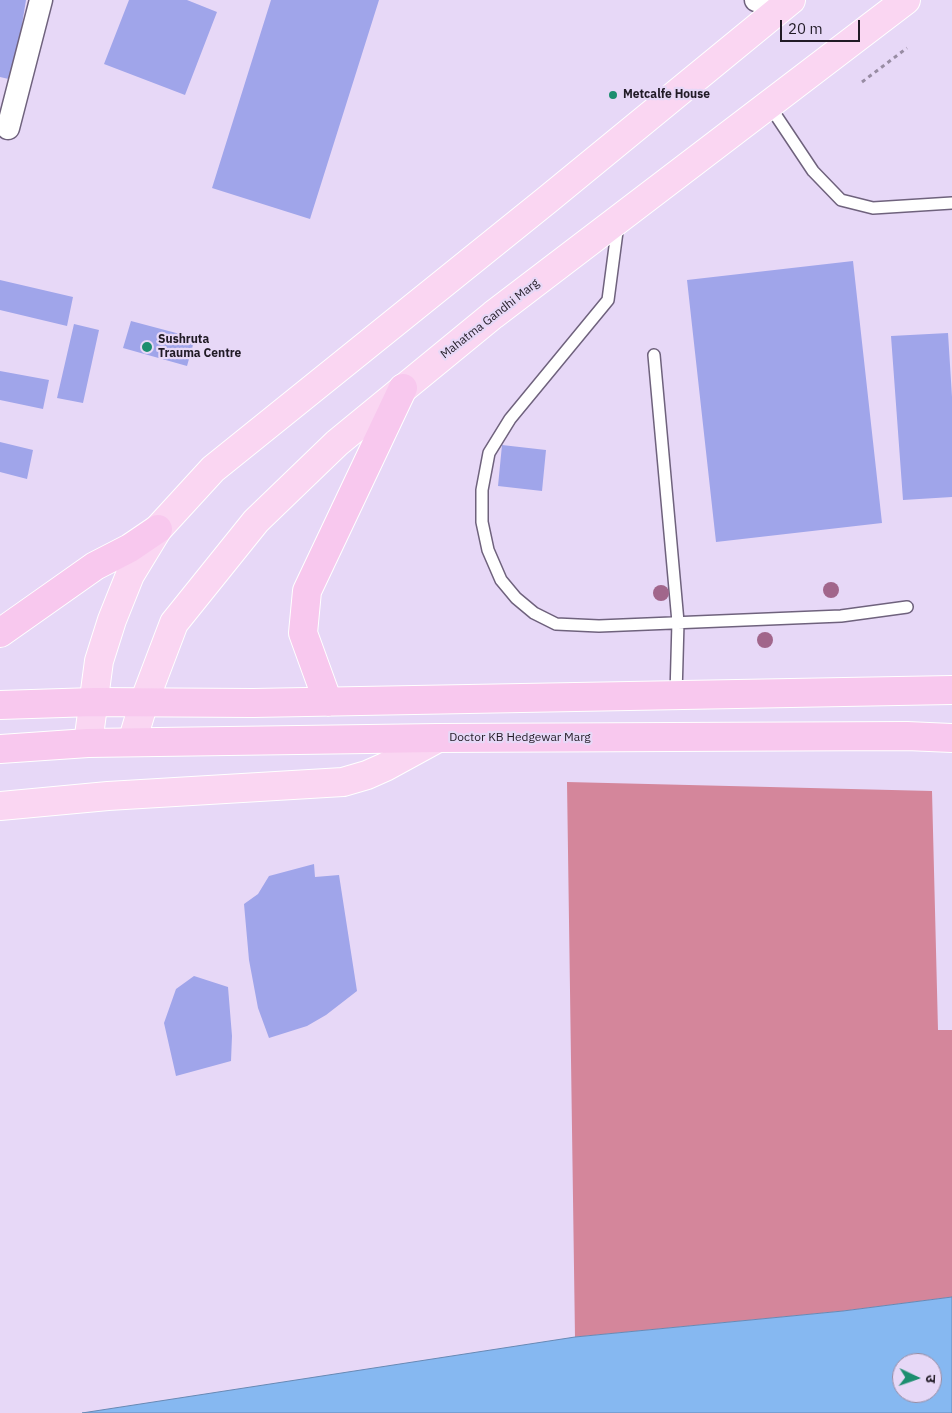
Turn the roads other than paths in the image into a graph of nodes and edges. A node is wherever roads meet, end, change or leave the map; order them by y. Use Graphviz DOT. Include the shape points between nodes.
graph roads {
  1 [pos="40,0"];
  2 [pos="906,0"];
  3 [pos="776,3"];
  4 [pos="769,105"];
  5 [pos="8,128"];
  6 [pos="952,203"];
  7 [pos="619,220"];
  8 [pos="654,355"];
  9 [pos="403,388"];
  10 [pos="158,529"];
  11 [pos="907,607"];
  12 [pos="678,622"];
  13 [pos="0,633"];
  14 [pos="952,690"];
  15 [pos="676,695"];
  16 [pos="94,702"];
  17 [pos="144,702"];
  18 [pos="328,702"];
  19 [pos="0,705"];
  20 [pos="438,738"];
  21 [pos="952,738"];
  22 [pos="132,742"];
  23 [pos="88,743"];
  24 [pos="0,749"];
  25 [pos="0,806"];
  1 -- 5 [label="street"];
  2 -- 4 [label="main road, Mahatma Gandhi Marg"];
  3 -- 10 [label="main road" via="547,200 213,469"];
  4 -- 6 [label="lane" via="813,171 841,200 873,208"];
  4 -- 7 [label="main road, Mahatma Gandhi Marg"];
  7 -- 9 [label="main road, Mahatma Gandhi Marg"];
  7 -- 12 [label="lane" via="608,300 510,419 490,453 482,490 482,522 488,550 501,580 534,613 556,624 599,626"];
  8 -- 12 [label="lane"];
  9 -- 17 [label="main road, Mahatma Gandhi Marg" via="336,443 256,521 174,623"];
  9 -- 18 [label="highway" via="307,591 303,633"];
  10 -- 13 [label="highway" via="95,566"];
  10 -- 16 [label="main road" via="130,575 112,620 99,661"];
  11 -- 12 [label="lane" via="841,616"];
  12 -- 15 [label="lane"];
  14 -- 15 [label="highway"];
  15 -- 18 [label="highway"];
  16 -- 17 [label="highway"];
  16 -- 19 [label="highway"];
  16 -- 23 [label="main road"];
  17 -- 18 [label="highway"];
  17 -- 22 [label="main road, Mahatma Gandhi Marg"];
  20 -- 21 [label="highway, Doctor KB Hedgewar Marg"];
  20 -- 22 [label="highway, Doctor KB Hedgewar Marg"];
  20 -- 25 [label="main road" via="385,767 343,782"];
  22 -- 23 [label="highway, Doctor KB Hedgewar Marg"];
  23 -- 24 [label="highway"];
}
